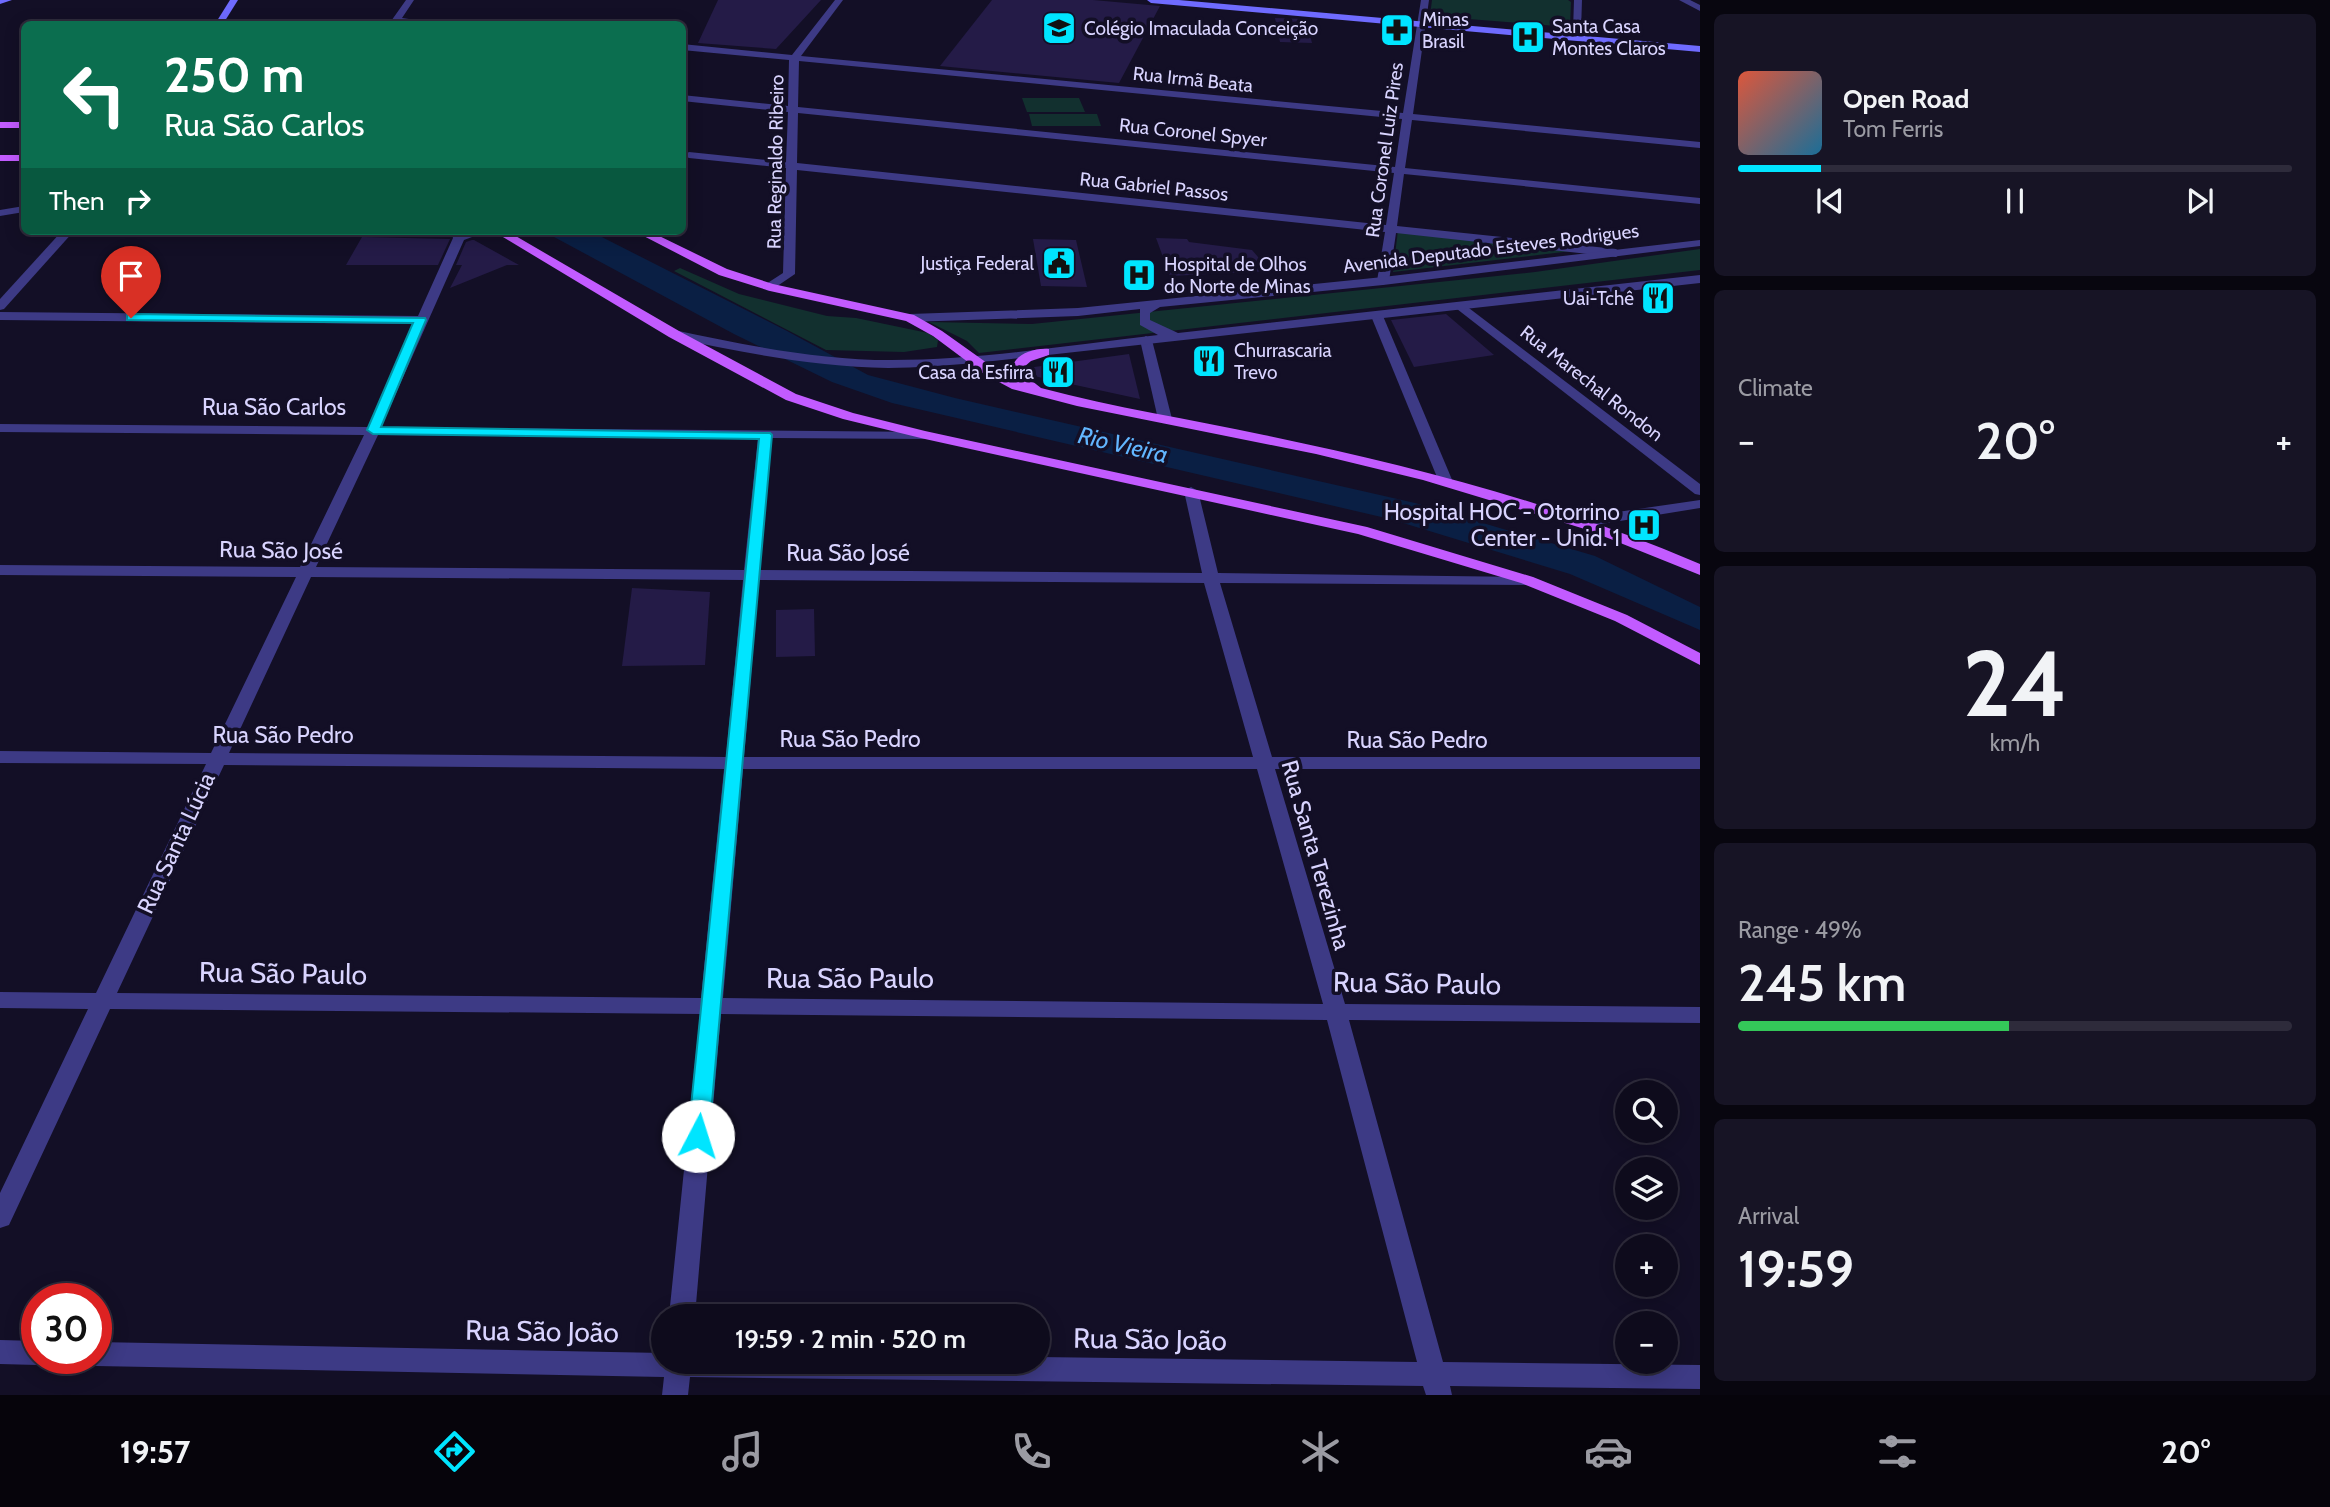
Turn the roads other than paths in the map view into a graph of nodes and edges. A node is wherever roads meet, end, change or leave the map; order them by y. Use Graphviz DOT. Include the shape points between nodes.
graph roads {
  1 [pos="8,0"];
  2 [pos="234,0"];
  3 [pos="410,0"];
  4 [pos="839,0"];
  5 [pos="1151,0"];
  6 [pos="1219,0"];
  7 [pos="1425,0"];
  8 [pos="1578,0"];
  9 [pos="1683,0"];
  10 [pos="0,1"];
  11 [pos="1700,8"];
  12 [pos="1421,20"];
  13 [pos="221,21"];
  14 [pos="396,21"];
  15 [pos="1577,31"];
  16 [pos="1700,42"];
  17 [pos="686,47"];
  18 [pos="1700,49"];
  19 [pos="794,58"];
  20 [pos="686,97"];
  21 [pos="794,110"];
  22 [pos="1407,117"];
  23 [pos="0,125"];
  24 [pos="21,125"];
  25 [pos="1700,145"];
  26 [pos="689,155"];
  27 [pos="0,158"];
  28 [pos="21,158"];
  29 [pos="793,167"];
  30 [pos="1401,171"];
  31 [pos="1700,201"];
  32 [pos="21,210"];
  33 [pos="0,213"];
  34 [pos="1390,228"];
  35 [pos="64,235"];
  36 [pos="458,235"];
  37 [pos="506,235"];
  38 [pos="648,235"];
  39 [pos="1700,243"];
  40 [pos="1616,253"];
  41 [pos="1700,279"];
  42 [pos="1384,281"];
  43 [pos="770,287"];
  44 [pos="6,294"];
  45 [pos="1155,305"];
  46 [pos="0,306"];
  47 [pos="1461,306"];
  48 [pos="1377,316"];
  49 [pos="0,317"];
  50 [pos="910,318"];
  51 [pos="421,320"];
  52 [pos="674,334"];
  53 [pos="1182,336"];
  54 [pos="1146,340"];
  55 [pos="1044,352"];
  56 [pos="975,359"];
  57 [pos="1041,393"];
  58 [pos="1165,419"];
  59 [pos="0,428"];
  60 [pos="373,430"];
  61 [pos="765,435"];
  62 [pos="925,435"];
  63 [pos="1446,482"];
  64 [pos="1191,491"];
  65 [pos="1700,491"];
  66 [pos="1700,504"];
  67 [pos="1583,523"];
  68 [pos="0,570"];
  69 [pos="1700,570"];
  70 [pos="304,573"];
  71 [pos="753,575"];
  72 [pos="1211,579"];
  73 [pos="1527,580"];
  74 [pos="1700,660"];
  75 [pos="0,757"];
  76 [pos="215,759"];
  77 [pos="735,763"];
  78 [pos="1700,763"];
  79 [pos="1264,765"];
  80 [pos="0,1000"];
  81 [pos="103,1001"];
  82 [pos="709,1007"];
  83 [pos="1336,1012"];
  84 [pos="1700,1015"];
  85 [pos="0,1218"];
  86 [pos="683,1304"];
  87 [pos="0,1352"];
  88 [pos="21,1353"];
  89 [pos="112,1354"];
  90 [pos="651,1363"];
  91 [pos="1050,1373"];
  92 [pos="677,1374"];
  93 [pos="1700,1377"];
  94 [pos="1436,1384"];
  95 [pos="675,1395"];
  1 -- 10 [label="main road"];
  2 -- 13 [label="main road"];
  3 -- 14 [label="street"];
  4 -- 19 [label="street, Rua Reginaldo Ribeiro"];
  5 -- 12 [label="main road"];
  6 -- 12 [label="main road"];
  7 -- 12 [label="street, Rua Coronel Luiz Pires"];
  8 -- 15 [label="street"];
  9 -- 11 [label="street"];
  12 -- 15 [label="main road"];
  12 -- 18 [label="main road"];
  12 -- 22 [label="street, Rua Coronel Luiz Pires"];
  15 -- 16 [label="main road"];
  17 -- 19 [label="street, Rua Irmã Beata"];
  19 -- 21 [label="street, Rua Reginaldo Ribeiro"];
  19 -- 22 [label="street, Rua Irmã Beata"];
  20 -- 21 [label="street, Rua Coronel Spyer"];
  21 -- 29 [label="street, Rua Reginaldo Ribeiro"];
  21 -- 30 [label="street, Rua Coronel Spyer"];
  22 -- 25 [label="street, Rua Irmã Beata"];
  22 -- 30 [label="street, Rua Coronel Luiz Pires"];
  23 -- 24 [label="main road"];
  26 -- 29 [label="street, Rua Gabriel Passos"];
  27 -- 28 [label="main road"];
  29 -- 34 [label="street, Rua Gabriel Passos"];
  29 -- 43 [label="street, Rua Reginaldo Ribeiro" via="789,274"];
  30 -- 31 [label="street, Rua Coronel Spyer"];
  30 -- 34 [label="street, Rua Coronel Luiz Pires"];
  32 -- 33 [label="street"];
  34 -- 40 [label="street, Rua Gabriel Passos"];
  34 -- 42 [label="street, Rua Coronel Luiz Pires"];
  35 -- 44 [label="street"];
  36 -- 51 [label="street, Rua Santa Lúcia"];
  37 -- 52 [label="main road"];
  38 -- 43 [label="main road, Avenida Deputado Esteves Rodrigues" via="723,272"];
  39 -- 40 [label="street, Avenida Deputado Esteves Rodrigues"];
  40 -- 42 [label="street, Avenida Deputado Esteves Rodrigues"];
  41 -- 47 [label="street"];
  42 -- 45 [label="street, Avenida Deputado Esteves Rodrigues"];
  43 -- 50 [label="main road, Avenida Deputado Esteves Rodrigues"];
  44 -- 46 [label="street"];
  45 -- 50 [label="street, Avenida Deputado Esteves Rodrigues" via="1037,316"];
  45 -- 53 [label="street" via="1144,312 1144,322 1161,332"];
  47 -- 48 [label="street"];
  47 -- 65 [label="street, Rua Marechal Rondon"];
  48 -- 53 [label="street"];
  48 -- 63 [label="street"];
  49 -- 51 [label="street"];
  50 -- 56 [label="main road, Avenida Deputado Esteves Rodrigues"];
  51 -- 60 [label="street, Rua Santa Lúcia"];
  52 -- 56 [label="street" via="752,351 889,364"];
  52 -- 62 [label="main road" via="791,397"];
  53 -- 54 [label="street"];
  54 -- 55 [label="street"];
  54 -- 58 [label="street"];
  55 -- 56 [label="street"];
  55 -- 57 [label="main road" via="1017,366 1023,381"];
  56 -- 57 [label="main road, Avenida Deputado Esteves Rodrigues" via="1007,383"];
  57 -- 58 [label="main road, Avenida Deputado Esteves Rodrigues"];
  58 -- 63 [label="main road, Avenida Deputado Esteves Rodrigues"];
  59 -- 60 [label="street, Rua São Carlos"];
  60 -- 61 [label="street, Rua São Carlos"];
  60 -- 70 [label="street, Rua Santa Lúcia"];
  61 -- 62 [label="street, Rua São Carlos"];
  61 -- 71 [label="street"];
  62 -- 64 [label="main road"];
  63 -- 67 [label="main road, Avenida Deputado Esteves Rodrigues"];
  64 -- 72 [label="street, Rua Santa Terezinha"];
  64 -- 73 [label="main road" via="1362,530"];
  66 -- 67 [label="street"];
  67 -- 69 [label="main road, Avenida Deputado Esteves Rodrigues"];
  68 -- 70 [label="street, Rua São José"];
  70 -- 71 [label="street, Rua São José"];
  70 -- 76 [label="street, Rua Santa Lúcia"];
  71 -- 72 [label="street, Rua São José"];
  71 -- 77 [label="street"];
  72 -- 73 [label="street, Rua São José"];
  72 -- 79 [label="street, Rua Santa Terezinha"];
  73 -- 74 [label="main road" via="1621,618"];
  75 -- 76 [label="street, Rua São Pedro"];
  76 -- 77 [label="street, Rua São Pedro"];
  76 -- 81 [label="street, Rua Santa Lúcia"];
  77 -- 79 [label="street, Rua São Pedro"];
  77 -- 82 [label="street"];
  78 -- 79 [label="street, Rua São Pedro"];
  79 -- 83 [label="street, Rua Santa Terezinha"];
  80 -- 81 [label="street, Rua São Paulo"];
  81 -- 82 [label="street, Rua São Paulo"];
  81 -- 85 [label="street, Rua Santa Lúcia"];
  82 -- 83 [label="street, Rua São Paulo"];
  82 -- 86 [label="street"];
  83 -- 84 [label="street, Rua São Paulo"];
  83 -- 94 [label="street, Rua Santa Terezinha"];
  87 -- 88 [label="street"];
  89 -- 90 [label="street, Rua São João"];
  91 -- 94 [label="street, Rua São João"];
  92 -- 95 [label="street"];
  93 -- 94 [label="street, Rua São João"];
}
